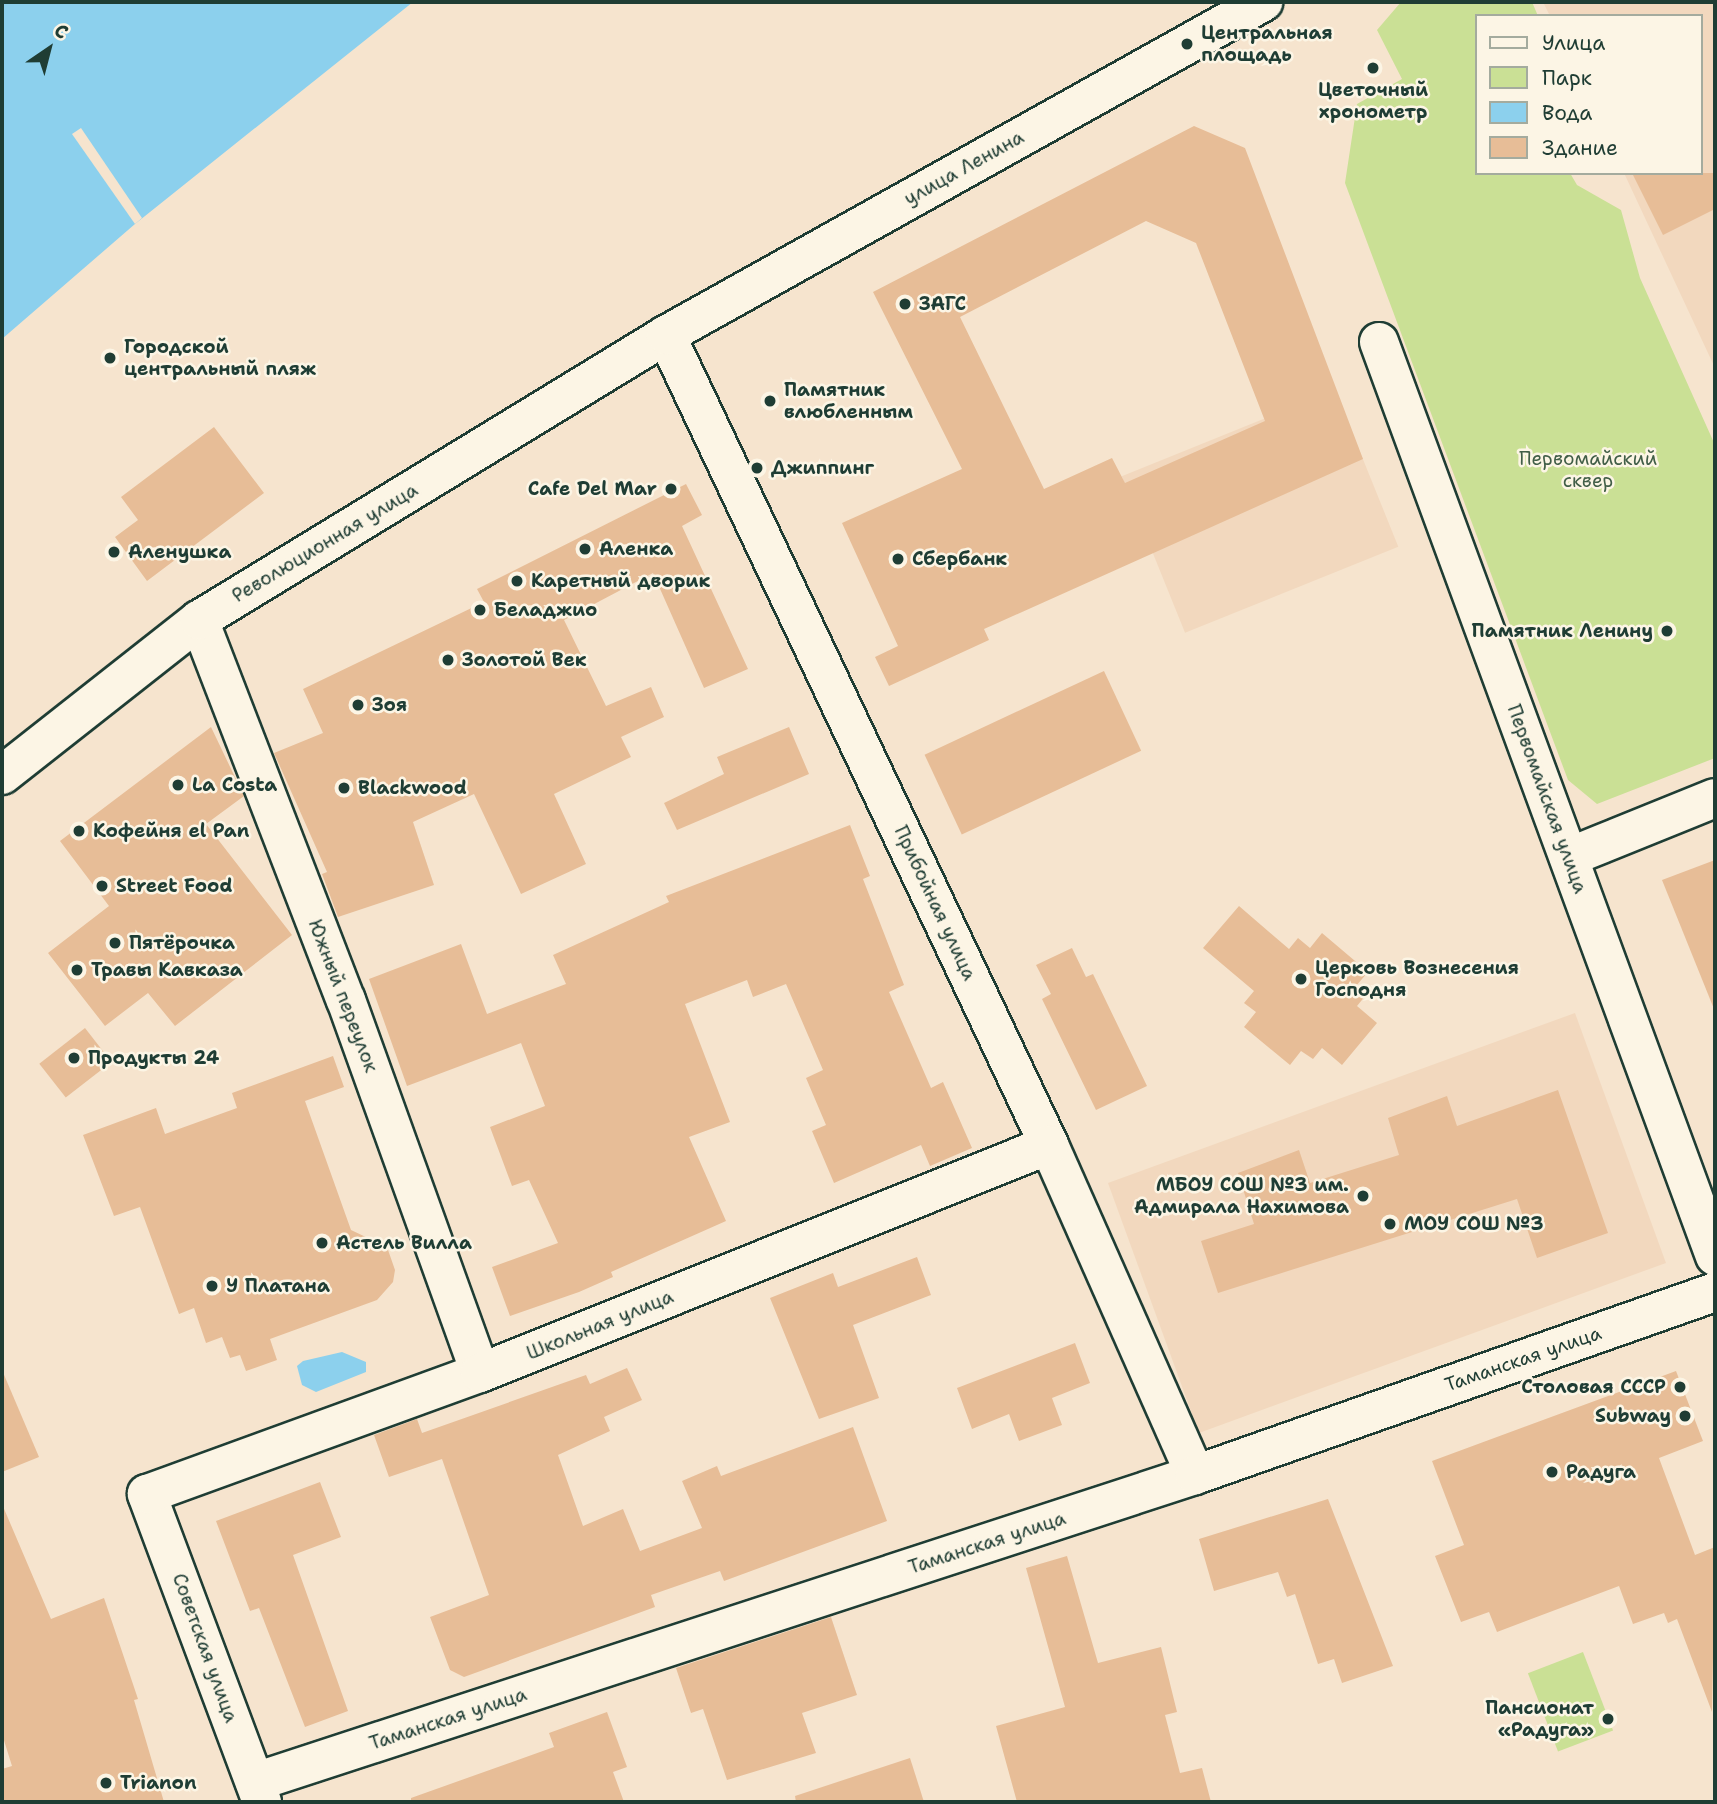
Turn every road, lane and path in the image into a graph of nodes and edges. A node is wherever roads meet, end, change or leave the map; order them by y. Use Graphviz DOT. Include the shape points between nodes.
graph roads {
  1 [pos="1256,3"];
  2 [pos="666,335"];
  3 [pos="1379,342"];
  4 [pos="199,620"];
  5 [pos="2,775"];
  6 [pos="1715,798"];
  7 [pos="1569,858"];
  8 [pos="1049,1145"];
  9 [pos="1715,1256"];
  10 [pos="1715,1292"];
  11 [pos="480,1373"];
  12 [pos="1195,1475"];
  13 [pos="148,1494"];
  14 [pos="259,1792"];
  1 -- 2 [label="street, улица Ленина"];
  2 -- 4 [label="street, Революционная улица"];
  2 -- 8 [label="street, Прибойная улица"];
  3 -- 7 [label="street, Первомайская улица"];
  4 -- 5 [label="street, Революционная улица"];
  4 -- 11 [label="street, Южный переулок" via="346,1000"];
  6 -- 7 [label="street"];
  7 -- 9 [label="street, Первомайская улица"];
  8 -- 11 [label="street, Школьная улица"];
  8 -- 12 [label="street, Прибойная улица"];
  10 -- 12 [label="street, Таманская улица"];
  11 -- 13 [label="street, Школьная улица"];
  12 -- 14 [label="street, Таманская улица"];
  13 -- 14 [label="street, Советская улица"];
}
